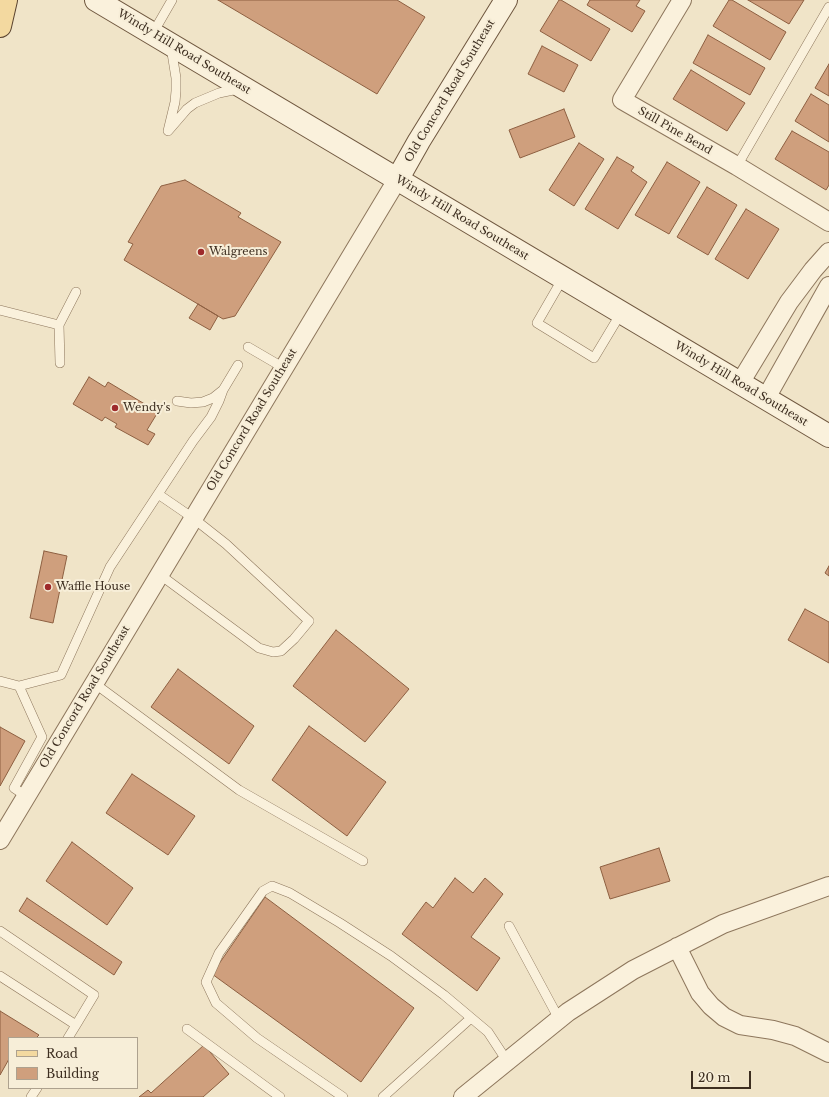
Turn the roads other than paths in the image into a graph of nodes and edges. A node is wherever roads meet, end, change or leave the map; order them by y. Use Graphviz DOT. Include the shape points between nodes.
graph roads {
  1 [pos="6,0"];
  2 [pos="96,0"];
  3 [pos="172,0"];
  4 [pos="506,0"];
  5 [pos="682,0"];
  6 [pos="829,7"];
  7 [pos="0,26"];
  8 [pos="160,38"];
  9 [pos="245,88"];
  10 [pos="737,166"];
  11 [pos="397,180"];
  12 [pos="829,222"];
  13 [pos="829,252"];
  14 [pos="563,278"];
  15 [pos="829,286"];
  16 [pos="76,292"];
  17 [pos="0,310"];
  18 [pos="621,313"];
  19 [pos="59,325"];
  20 [pos="248,347"];
  21 [pos="60,363"];
  22 [pos="238,365"];
  23 [pos="284,368"];
  24 [pos="740,383"];
  25 [pos="223,390"];
  26 [pos="766,398"];
  27 [pos="177,401"];
  28 [pos="829,436"];
  29 [pos="158,494"];
  30 [pos="193,518"];
  31 [pos="159,574"];
  32 [pos="0,681"];
  33 [pos="94,683"];
  34 [pos="19,686"];
  35 [pos="26,796"];
  36 [pos="0,840"];
  37 [pos="363,861"];
  38 [pos="829,886"];
  39 [pos="509,926"];
  40 [pos="0,931"];
  41 [pos="677,947"];
  42 [pos="0,976"];
  43 [pos="471,1018"];
  44 [pos="559,1019"];
  45 [pos="76,1026"];
  46 [pos="187,1029"];
  47 [pos="69,1037"];
  48 [pos="829,1053"];
  49 [pos="508,1060"];
  50 [pos="280,1097"];
  51 [pos="343,1097"];
  52 [pos="383,1097"];
  53 [pos="463,1097"];
  1 -- 7 [label="main road"];
  2 -- 8 [label="main road, Windy Hill Road Southeast"];
  3 -- 8 [label="lane"];
  4 -- 11 [label="main road, Old Concord Road Southeast"];
  5 -- 10 [label="street, Still Pine Bend" via="622,100"];
  6 -- 10 [label="lane"];
  8 -- 9 [label="main road, Windy Hill Road Southeast"];
  8 -- 9 [label="lane" via="172,53 176,78 175,102 168,131 195,103 219,93"];
  9 -- 11 [label="main road, Windy Hill Road Southeast"];
  10 -- 12 [label="street, Still Pine Bend"];
  11 -- 14 [label="main road, Windy Hill Road Southeast"];
  11 -- 23 [label="street, Old Concord Road Southeast"];
  13 -- 24 [label="street" via="790,302"];
  14 -- 18 [label="main road, Windy Hill Road Southeast"];
  14 -- 18 [label="lane" via="537,323 594,358"];
  15 -- 26 [label="street"];
  16 -- 19 [label="lane"];
  17 -- 19 [label="lane"];
  18 -- 24 [label="main road, Windy Hill Road Southeast"];
  19 -- 21 [label="lane"];
  20 -- 23 [label="lane"];
  22 -- 25 [label="lane"];
  23 -- 30 [label="street, Old Concord Road Southeast"];
  24 -- 26 [label="main road, Windy Hill Road Southeast"];
  25 -- 27 [label="lane" via="203,402"];
  25 -- 29 [label="lane" via="210,416"];
  26 -- 28 [label="main road, Windy Hill Road Southeast"];
  29 -- 30 [label="lane"];
  29 -- 34 [label="lane" via="110,567 60,675"];
  30 -- 31 [label="street, Old Concord Road Southeast"];
  30 -- 31 [label="lane" via="226,544 309,621 282,651 273,652 259,648"];
  31 -- 33 [label="street, Old Concord Road Southeast"];
  32 -- 34 [label="lane"];
  33 -- 35 [label="street, Old Concord Road Southeast"];
  33 -- 37 [label="lane" via="239,790"];
  34 -- 35 [label="lane" via="42,737 14,788"];
  35 -- 36 [label="street, Old Concord Road Southeast"];
  38 -- 41 [label="street" via="723,924"];
  39 -- 44 [label="lane"];
  40 -- 45 [label="lane" via="94,996"];
  41 -- 44 [label="street" via="633,970"];
  41 -- 48 [label="street" via="700,993 724,1017 740,1025 795,1036"];
  42 -- 45 [label="lane"];
  43 -- 49 [label="lane" via="488,1032"];
  43 -- 51 [label="lane" via="391,956 340,923 290,893 272,886 263,891 219,953 206,982 216,1003 257,1038"];
  43 -- 52 [label="lane"];
  44 -- 49 [label="street"];
  45 -- 47 [label="lane"];
  46 -- 50 [label="lane"];
  49 -- 53 [label="street"];
}
